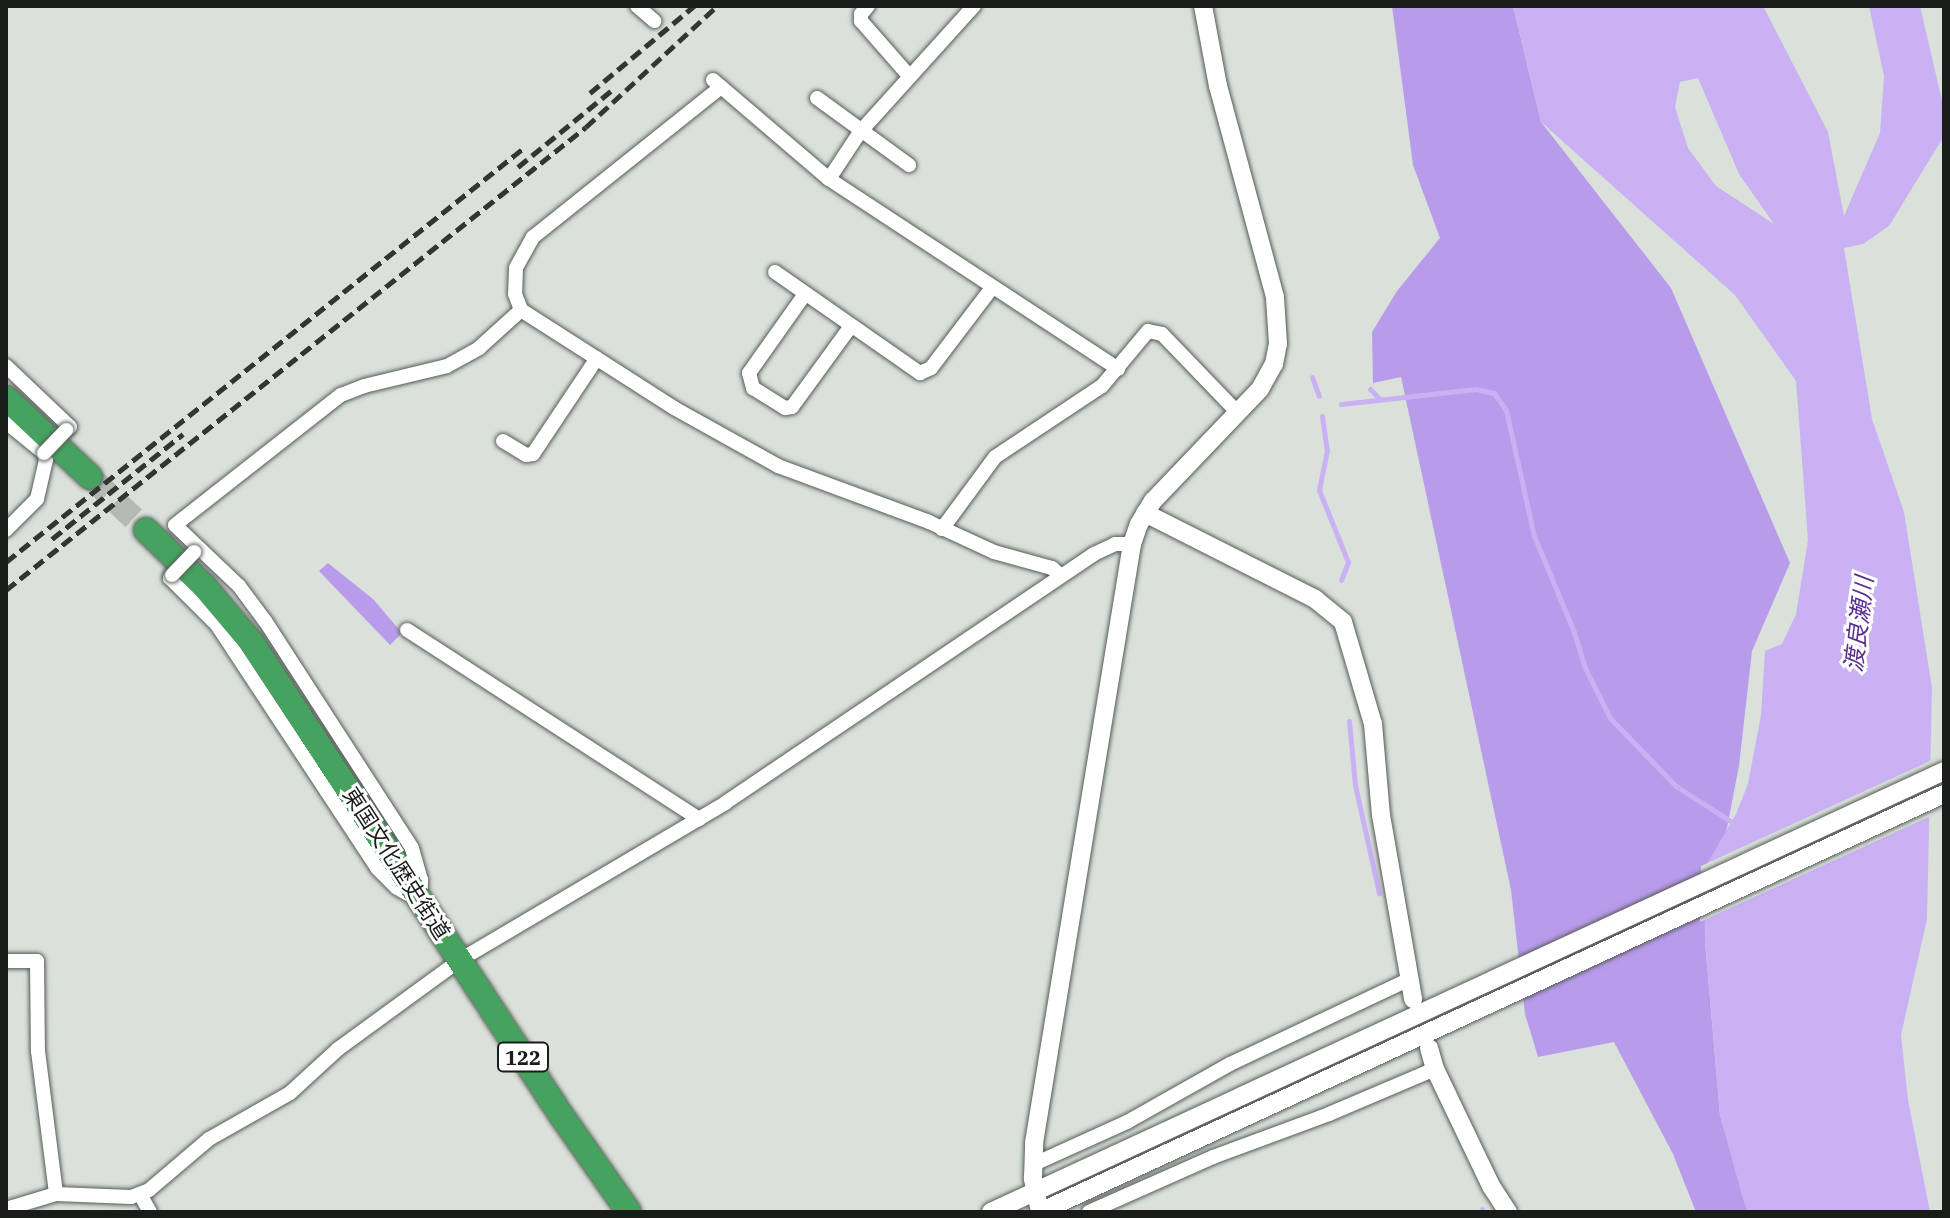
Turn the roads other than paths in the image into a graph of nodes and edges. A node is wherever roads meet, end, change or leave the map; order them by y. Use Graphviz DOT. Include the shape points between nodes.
graph roads {
  1 [pos="637,6"];
  2 [pos="868,6"];
  3 [pos="974,6"];
  4 [pos="1203,6"];
  5 [pos="654,21"];
  6 [pos="910,77"];
  7 [pos="817,98"];
  8 [pos="860,132"];
  9 [pos="909,165"];
  10 [pos="829,179"];
  11 [pos="775,272"];
  12 [pos="991,289"];
  13 [pos="805,294"];
  14 [pos="521,310"];
  15 [pos="851,326"];
  16 [pos="597,358"];
  17 [pos="6,366"];
  18 [pos="1118,369"];
  19 [pos="6,398"];
  20 [pos="1238,413"];
  21 [pos="6,422"];
  22 [pos="503,441"];
  23 [pos="44,453"];
  24 [pos="90,477"];
  25 [pos="1145,513"];
  26 [pos="942,529"];
  27 [pos="6,530"];
  28 [pos="146,530"];
  29 [pos="1132,544"];
  30 [pos="197,549"];
  31 [pos="1061,576"];
  32 [pos="407,630"];
  33 [pos="1944,771"];
  34 [pos="1944,794"];
  35 [pos="699,819"];
  36 [pos="420,901"];
  37 [pos="460,960"];
  38 [pos="6,961"];
  39 [pos="1410,979"];
  40 [pos="1413,999"];
  41 [pos="1429,1048"];
  42 [pos="1435,1069"];
  43 [pos="1032,1165"];
  44 [pos="1035,1190"];
  45 [pos="56,1194"];
  46 [pos="140,1194"];
  47 [pos="6,1209"];
  48 [pos="150,1212"];
  49 [pos="629,1212"];
  50 [pos="991,1212"];
  51 [pos="1040,1212"];
  52 [pos="1089,1212"];
  53 [pos="1508,1212"];
  1 -- 5 [label="street"];
  2 -- 6 [label="street" via="861,21"];
  3 -- 6 [label="street"];
  4 -- 20 [label="street" via="1218,86 1279,323 1268,376"];
  6 -- 8 [label="street"];
  7 -- 8 [label="street"];
  8 -- 9 [label="street"];
  8 -- 10 [label="street"];
  10 -- 12 [label="street"];
  10 -- 14 [label="street" via="717,84 533,237 516,268 515,294"];
  11 -- 13 [label="street"];
  12 -- 15 [label="street" via="926,373 912,370"];
  12 -- 18 [label="street" via="1056,325"];
  13 -- 15 [label="street"];
  13 -- 15 [label="street" via="749,373 753,388 792,407"];
  14 -- 16 [label="street"];
  14 -- 30 [label="street" via="457,361 341,395 175,525"];
  16 -- 22 [label="street" via="533,454 522,454"];
  16 -- 26 [label="street" via="778,466"];
  17 -- 23 [label="street, bridge" via="70,427"];
  18 -- 20 [label="street" via="1144,334 1157,331"];
  18 -- 26 [label="street" via="1097,390 995,457"];
  19 -- 24 [label="highway"];
  20 -- 25 [label="street"];
  21 -- 23 [label="street"];
  23 -- 27 [label="street" via="37,499"];
  25 -- 29 [label="street"];
  25 -- 39 [label="street" via="1324,604 1343,622 1373,724 1381,815"];
  26 -- 31 [label="street" via="994,552 1052,568"];
  28 -- 36 [label="highway, 東国文化歴史街道 / 122" via="252,643"];
  29 -- 31 [label="street" via="1104,547"];
  29 -- 43 [label="street"];
  30 -- 36 [label="street" via="239,586 265,621 412,848 421,880"];
  30 -- 36 [label="street, bridge" via="170,578 217,625 377,868"];
  31 -- 35 [label="street"];
  32 -- 35 [label="street"];
  33 -- 44 [label="street"];
  34 -- 51 [label="street"];
  35 -- 37 [label="street"];
  36 -- 37 [label="highway, 東国文化歴史街道 / 122"];
  37 -- 46 [label="street" via="338,1049 290,1093 209,1139"];
  37 -- 49 [label="highway, 東国文化歴史街道 / 122"];
  38 -- 45 [label="street" via="37,961 38,1051"];
  39 -- 40 [label="street"];
  39 -- 43 [label="street"];
  41 -- 42 [label="street"];
  42 -- 52 [label="street"];
  42 -- 53 [label="street"];
  43 -- 44 [label="street"];
  44 -- 50 [label="street"];
  44 -- 51 [label="street"];
  45 -- 46 [label="street"];
  45 -- 47 [label="street"];
  46 -- 48 [label="street"];
}
